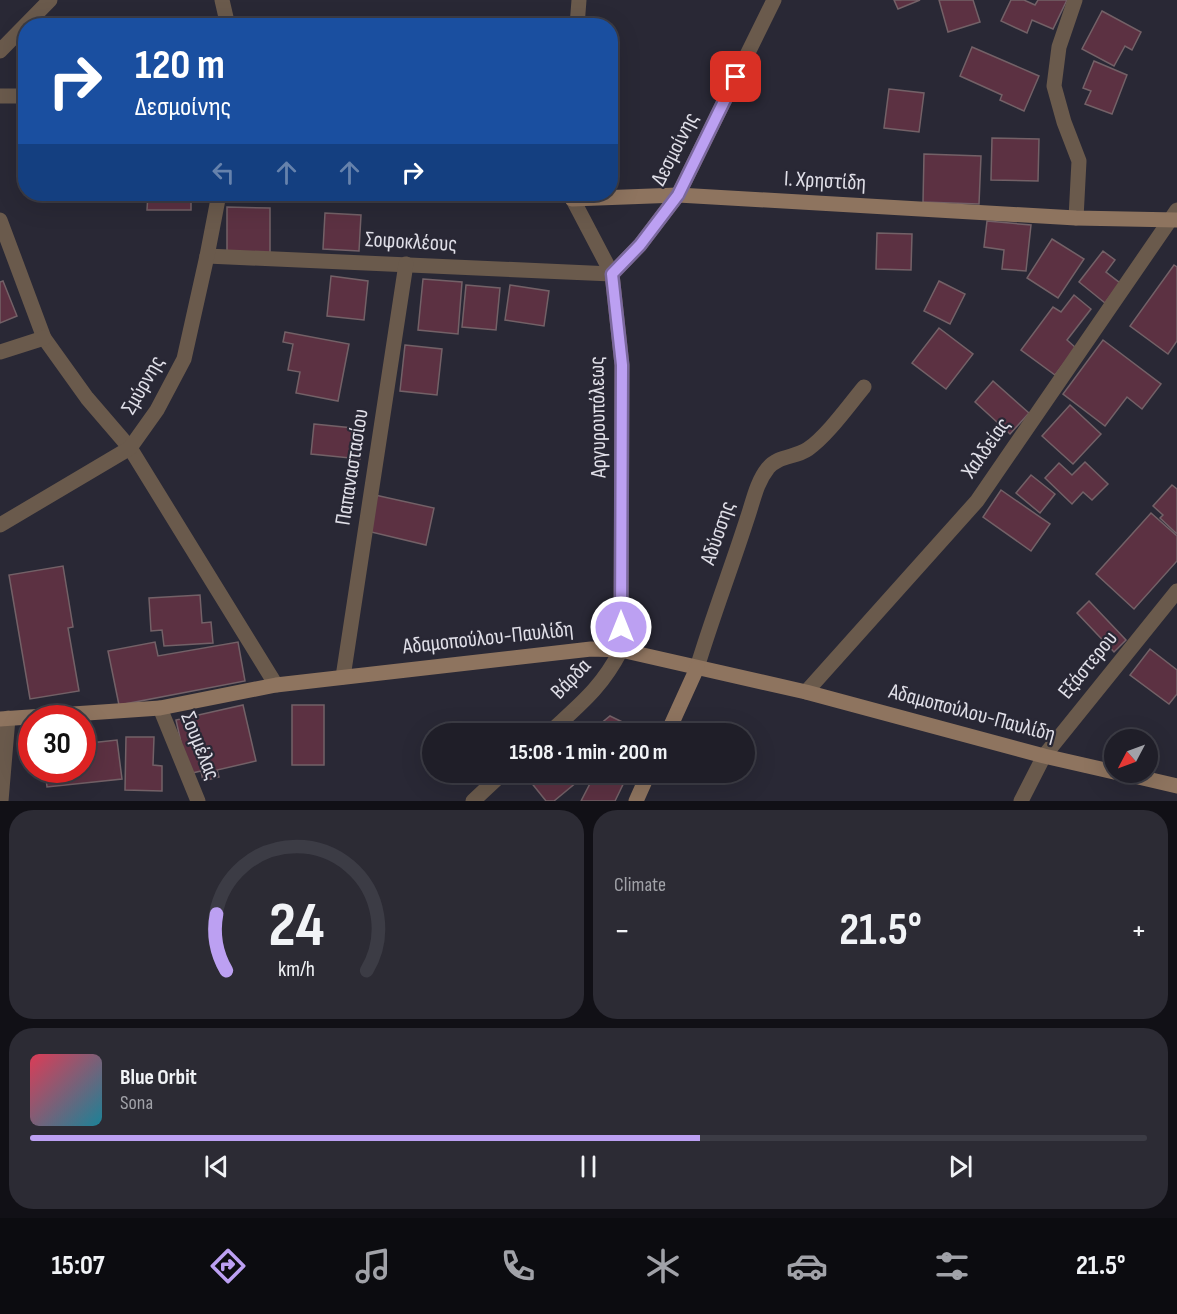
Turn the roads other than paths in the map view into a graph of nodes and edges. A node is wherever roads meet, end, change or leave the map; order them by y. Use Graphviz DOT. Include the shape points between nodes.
graph roads {
  1 [pos="50,0"];
  2 [pos="222,0"];
  3 [pos="579,0"];
  4 [pos="774,0"];
  5 [pos="1075,0"];
  6 [pos="32,18"];
  7 [pos="226,18"];
  8 [pos="578,18"];
  9 [pos="18,33"];
  10 [pos="0,51"];
  11 [pos="0,96"];
  12 [pos="18,96"];
  13 [pos="678,195"];
  14 [pos="618,196"];
  15 [pos="218,201"];
  16 [pos="574,201"];
  17 [pos="1175,216"];
  18 [pos="1076,218"];
  19 [pos="0,220"];
  20 [pos="207,256"];
  21 [pos="406,264"];
  22 [pos="612,274"];
  23 [pos="44,338"];
  24 [pos="0,352"];
  25 [pos="864,387"];
  26 [pos="130,448"];
  27 [pos="0,525"];
  28 [pos="1177,591"];
  29 [pos="621,650"];
  30 [pos="697,668"];
  31 [pos="343,677"];
  32 [pos="276,685"];
  33 [pos="806,692"];
  34 [pos="160,708"];
  35 [pos="4,718"];
  36 [pos="560,723"];
  37 [pos="672,723"];
  38 [pos="1044,756"];
  39 [pos="1104,769"];
  40 [pos="1158,782"];
  41 [pos="492,783"];
  42 [pos="644,783"];
  43 [pos="1177,786"];
  44 [pos="1,801"];
  45 [pos="198,801"];
  46 [pos="473,801"];
  47 [pos="636,801"];
  48 [pos="1021,801"];
  1 -- 6 [label="street"];
  2 -- 7 [label="street"];
  3 -- 8 [label="street"];
  4 -- 13 [label="street, Δεσμοίνης"];
  5 -- 18 [label="street" via="1059,47 1054,86 1079,161"];
  9 -- 10 [label="street"];
  11 -- 12 [label="street"];
  13 -- 14 [label="street, Ι. Χρηστίδη"];
  13 -- 18 [label="street, Ι. Χρηστίδη"];
  13 -- 22 [label="street, Δεσμοίνης"];
  15 -- 20 [label="street, Σμύρνης"];
  16 -- 22 [label="street, Αργυρουπόλεως"];
  17 -- 18 [label="street, Ι. Χρηστίδη"];
  17 -- 33 [label="street, Χαλδείας" via="977,501"];
  19 -- 23 [label="street"];
  20 -- 21 [label="street, Σοφοκλέους"];
  20 -- 26 [label="street, Σμύρνης" via="184,359 157,410"];
  21 -- 22 [label="street, Σοφοκλέους"];
  21 -- 31 [label="street, Παπαναστασίου"];
  22 -- 29 [label="street, Αργυρουπόλεως" via="622,365"];
  23 -- 24 [label="street"];
  23 -- 26 [label="street" via="87,398"];
  25 -- 30 [label="street, Αδύσσης" via="808,449 781,458 765,471"];
  26 -- 27 [label="street, Σμύρνης"];
  26 -- 32 [label="street"];
  28 -- 38 [label="street, Εξάστερου"];
  29 -- 30 [label="street, Αδαμοπούλου-Παυλίδη"];
  29 -- 31 [label="street, Αδαμοπούλου-Παυλίδη" via="591,649"];
  29 -- 36 [label="street, Βάρδα" via="595,692"];
  30 -- 33 [label="street, Αδαμοπούλου-Παυλίδη"];
  30 -- 37 [label="street, Αδύσσης"];
  31 -- 32 [label="street, Αδαμοπούλου-Παυλίδη"];
  32 -- 34 [label="street, Αδαμοπούλου-Παυλίδη"];
  33 -- 38 [label="street, Αδαμοπούλου-Παυλίδη"];
  34 -- 35 [label="street, Αδαμοπούλου-Παυλίδη"];
  34 -- 45 [label="street, Σουμέλας"];
  35 -- 44 [label="street"];
  38 -- 39 [label="street, Αδαμοπούλου-Παυλίδη"];
  38 -- 48 [label="street, Εξάστερου"];
  40 -- 43 [label="street, Αδαμοπούλου-Παυλίδη"];
  41 -- 46 [label="street"];
  42 -- 47 [label="street"];
}
